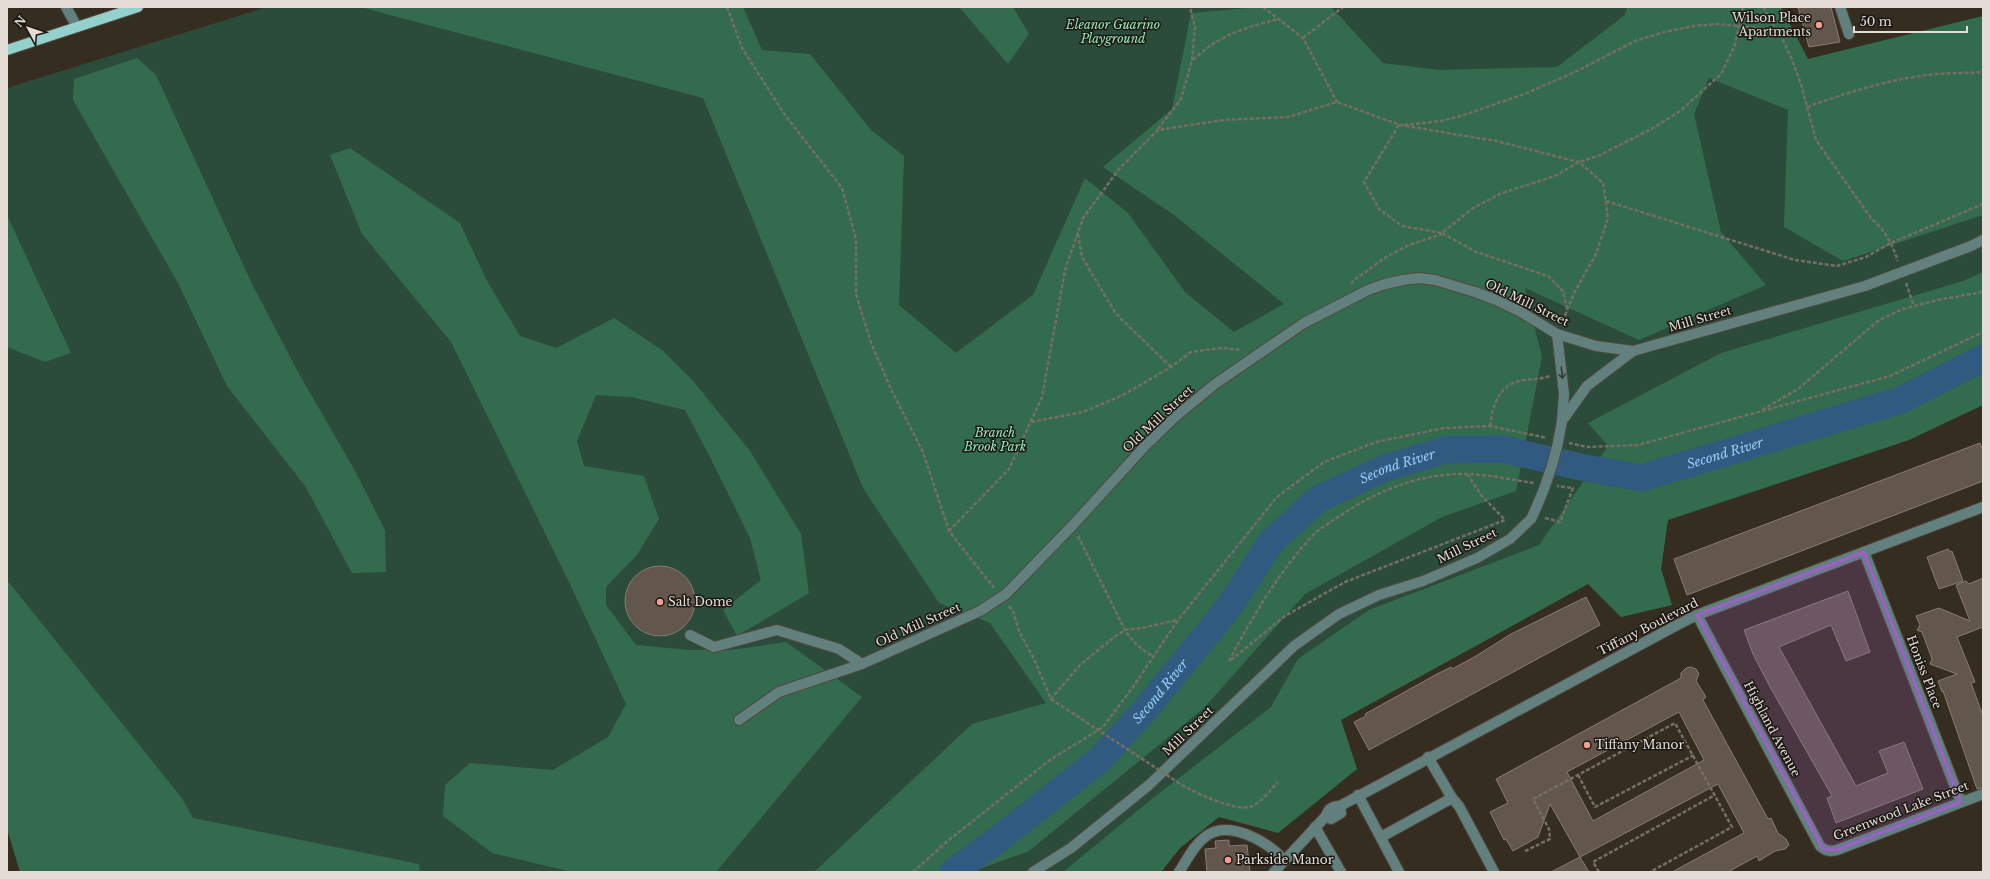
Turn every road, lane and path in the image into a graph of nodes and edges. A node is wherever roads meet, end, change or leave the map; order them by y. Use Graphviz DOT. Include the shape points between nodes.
graph roads {
  1 [pos="66,7"];
  2 [pos="138,7"];
  3 [pos="727,7"];
  4 [pos="1190,7"];
  5 [pos="1263,7"];
  6 [pos="1343,7"];
  7 [pos="1743,7"];
  8 [pos="1762,7"];
  9 [pos="1840,7"];
  10 [pos="1278,19"];
  11 [pos="77,27"];
  12 [pos="1739,28"];
  13 [pos="1780,34"];
  14 [pos="1850,34"];
  15 [pos="1303,38"];
  16 [pos="7,50"];
  17 [pos="1192,60"];
  18 [pos="1983,72"];
  19 [pos="1337,102"];
  20 [pos="1807,107"];
  21 [pos="1400,125"];
  22 [pos="1158,130"];
  23 [pos="1579,162"];
  24 [pos="1606,201"];
  25 [pos="1983,204"];
  26 [pos="1078,233"];
  27 [pos="1442,233"];
  28 [pos="1983,240"];
  29 [pos="1891,243"];
  30 [pos="1902,272"];
  31 [pos="1350,286"];
  32 [pos="1983,292"];
  33 [pos="1914,306"];
  34 [pos="1568,309"];
  35 [pos="1983,332"];
  36 [pos="1557,334"];
  37 [pos="1633,351"];
  38 [pos="1260,353"];
  39 [pos="1171,367"];
  40 [pos="1550,376"];
  41 [pos="1758,412"];
  42 [pos="1562,421"];
  43 [pos="1031,422"];
  44 [pos="1490,426"];
  45 [pos="1527,434"];
  46 [pos="1587,447"];
  47 [pos="1468,474"];
  48 [pos="1535,483"];
  49 [pos="1550,485"];
  50 [pos="1983,506"];
  51 [pos="1545,518"];
  52 [pos="1073,524"];
  53 [pos="949,532"];
  54 [pos="1864,552"];
  55 [pos="1001,596"];
  56 [pos="1697,615"];
  57 [pos="1178,620"];
  58 [pos="1125,630"];
  59 [pos="690,635"];
  60 [pos="1154,656"];
  61 [pos="862,664"];
  62 [pos="1051,699"];
  63 [pos="739,720"];
  64 [pos="1694,755"];
  65 [pos="1428,757"];
  66 [pos="1578,775"];
  67 [pos="1278,782"];
  68 [pos="1715,794"];
  69 [pos="1983,794"];
  70 [pos="1358,795"];
  71 [pos="1452,798"];
  72 [pos="1961,802"];
  73 [pos="1315,827"];
  74 [pos="1381,837"];
  75 [pos="1525,851"];
  76 [pos="1827,851"];
  77 [pos="1284,860"];
  78 [pos="913,872"];
  79 [pos="1033,872"];
  80 [pos="1179,872"];
  81 [pos="1274,872"];
  82 [pos="1341,872"];
  83 [pos="1399,872"];
  84 [pos="1494,872"];
  85 [pos="1599,872"];
  86 [pos="1650,872"];
  1 -- 11 [label="street"];
  2 -- 11 [label="main road"];
  3 -- 53 [label="path" via="742,48 785,115 842,188 856,239 856,294 871,343 923,452"];
  4 -- 17 [label="path" via="1195,27"];
  5 -- 10 [label="path"];
  6 -- 15 [label="path"];
  7 -- 12 [label="path"];
  8 -- 13 [label="path"];
  9 -- 14 [label="street"];
  10 -- 15 [label="path"];
  10 -- 17 [label="path" via="1233,32 1208,45"];
  11 -- 16 [label="main road"];
  12 -- 13 [label="path" via="1762,28"];
  12 -- 21 [label="path" via="1717,24 1664,32 1635,41 1527,93 1461,116"];
  12 -- 23 [label="path" via="1735,45 1721,74 1680,112 1624,144"];
  13 -- 20 [label="path" via="1794,64"];
  15 -- 19 [label="path"];
  17 -- 22 [label="path" via="1181,99"];
  18 -- 20 [label="path" via="1936,74 1885,82"];
  19 -- 21 [label="path"];
  19 -- 22 [label="path" via="1288,117 1223,120"];
  20 -- 29 [label="path" via="1816,140 1825,156"];
  21 -- 23 [label="path" via="1496,141"];
  21 -- 27 [label="path" via="1364,182 1379,209 1402,226"];
  22 -- 26 [label="path" via="1119,169 1083,218"];
  23 -- 24 [label="path" via="1603,183"];
  23 -- 27 [label="path" via="1555,176 1502,193 1472,208"];
  24 -- 29 [label="path" via="1795,260 1837,266 1866,257"];
  24 -- 34 [label="path" via="1608,218 1596,254"];
  25 -- 29 [label="path"];
  26 -- 39 [label="path" via="1082,258 1116,314"];
  26 -- 43 [label="path" via="1066,270 1042,397"];
  27 -- 31 [label="path" via="1386,257 1354,280"];
  27 -- 34 [label="path" via="1476,252 1548,276 1563,291"];
  28 -- 30 [label="street, Mill Street"];
  29 -- 30 [label="path"];
  30 -- 33 [label="path"];
  30 -- 37 [label="street, Mill Street" via="1865,286"];
  32 -- 33 [label="path"];
  33 -- 41 [label="path" via="1879,320 1798,389"];
  34 -- 36 [label="path"];
  35 -- 41 [label="path" via="1890,376"];
  36 -- 37 [label="street, Old Mill Street" via="1596,346"];
  36 -- 38 [label="street, Old Mill Street" via="1496,300 1462,288 1419,278 1368,290 1304,323"];
  36 -- 42 [label="street, one-way" via="1564,394"];
  37 -- 42 [label="street, Mill Street" via="1588,386 1578,396"];
  38 -- 39 [label="path" via="1222,348 1191,352"];
  38 -- 52 [label="street, Old Mill Street" via="1215,384 1175,417"];
  39 -- 43 [label="path" via="1123,395 1083,412"];
  40 -- 44 [label="path" via="1524,380 1506,387 1492,407"];
  41 -- 46 [label="path" via="1638,445"];
  42 -- 79 [label="street, Mill Street, bridge" via="1543,494 1531,519 1510,539 1477,558 1423,581 1379,595 1346,611 1294,646 1149,785 1071,848"];
  43 -- 53 [label="path" via="1009,469"];
  44 -- 45 [label="path"];
  44 -- 57 [label="path" via="1444,428 1376,442 1324,462 1277,497"];
  47 -- 47 [label="path" via="1426,478 1395,485 1356,505 1314,534 1250,622 1229,661 1285,616 1345,582 1505,520 1481,495"];
  47 -- 48 [label="path"];
  49 -- 51 [label="path" via="1573,488 1560,522"];
  50 -- 54 [label="street, Tiffany Boulevard"];
  52 -- 55 [label="street, Old Mill Street"];
  52 -- 58 [label="path"];
  53 -- 55 [label="path"];
  54 -- 56 [label="street, Tiffany Boulevard"];
  54 -- 72 [label="street, Honiss Place"];
  55 -- 61 [label="street, Old Mill Street" via="980,611 956,623"];
  55 -- 62 [label="path" via="1013,611 1019,631"];
  56 -- 65 [label="street, Tiffany Boulevard"];
  56 -- 76 [label="street, Highland Avenue" via="1820,846"];
  57 -- 58 [label="path"];
  57 -- 60 [label="path"];
  58 -- 60 [label="path" via="1143,651"];
  58 -- 62 [label="path" via="1080,665"];
  59 -- 61 [label="street" via="714,647 777,630 839,648"];
  60 -- 78 [label="path" via="1103,727 1050,760 950,839"];
  61 -- 63 [label="street, Old Mill Street" via="779,692"];
  62 -- 67 [label="path, bridge" via="1182,785 1218,801 1250,807"];
  64 -- 66 [label="path" via="1675,723"];
  64 -- 66 [label="path" via="1595,807"];
  64 -- 68 [label="path"];
  65 -- 70 [label="street, Tiffany Boulevard"];
  65 -- 71 [label="street"];
  66 -- 75 [label="path" via="1533,799 1549,829 1550,839"];
  68 -- 85 [label="path" via="1593,862"];
  68 -- 86 [label="path" via="1732,827"];
  69 -- 72 [label="street, Greenwood Lake Street"];
  70 -- 73 [label="street, Tiffany Boulevard" via="1341,805 1341,812 1331,819 1326,816"];
  70 -- 74 [label="street"];
  71 -- 74 [label="street"];
  71 -- 84 [label="street" via="1459,806"];
  72 -- 76 [label="street, Greenwood Lake Street" via="1837,850"];
  73 -- 77 [label="street"];
  73 -- 82 [label="street"];
  74 -- 83 [label="street"];
  77 -- 80 [label="street" via="1277,852 1252,837 1219,830 1204,837"];
  77 -- 81 [label="street"];
}
